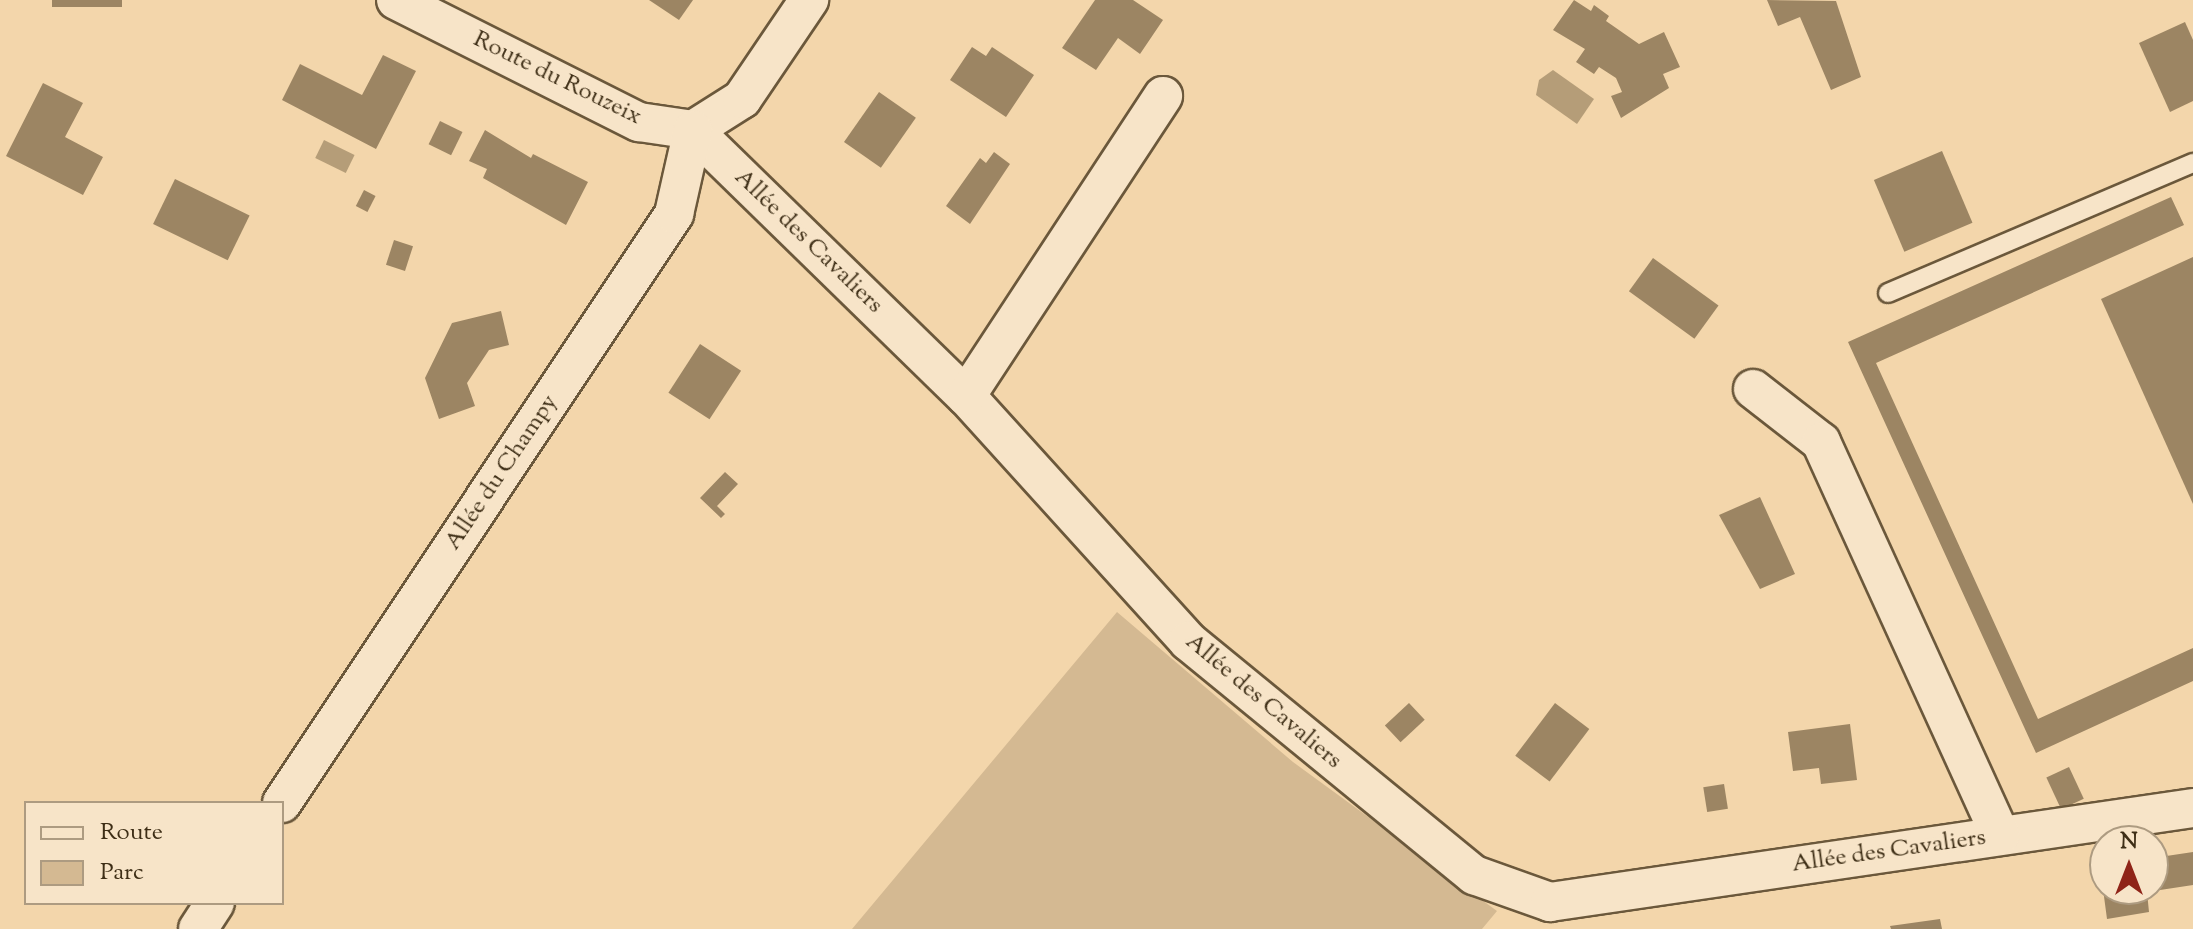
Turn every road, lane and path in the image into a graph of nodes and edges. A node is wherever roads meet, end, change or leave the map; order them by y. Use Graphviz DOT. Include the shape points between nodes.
graph roads {
  1 [pos="396,0"];
  2 [pos="809,0"];
  3 [pos="1163,96"];
  4 [pos="693,130"];
  5 [pos="2193,163"];
  6 [pos="1888,293"];
  7 [pos="1753,389"];
  8 [pos="966,396"];
  9 [pos="283,801"];
  10 [pos="2193,808"];
  11 [pos="2000,835"];
  12 [pos="214,905"];
  13 [pos="198,929"];
  1 -- 4 [label="street, Route du Rouzeix" via="639,122"];
  2 -- 4 [label="street" via="742,99"];
  3 -- 8 [label="street"];
  4 -- 8 [label="street, Allée des Cavaliers"];
  4 -- 9 [label="street, Allée du Champy" via="674,214"];
  5 -- 6 [label="lane"];
  7 -- 11 [label="street, Allée des Cavaliers" via="1821,442"];
  8 -- 11 [label="street, Allée des Cavaliers" via="1188,641 1474,875 1550,902"];
  10 -- 11 [label="street, Allée des Cavaliers"];
  12 -- 13 [label="street"];
}
